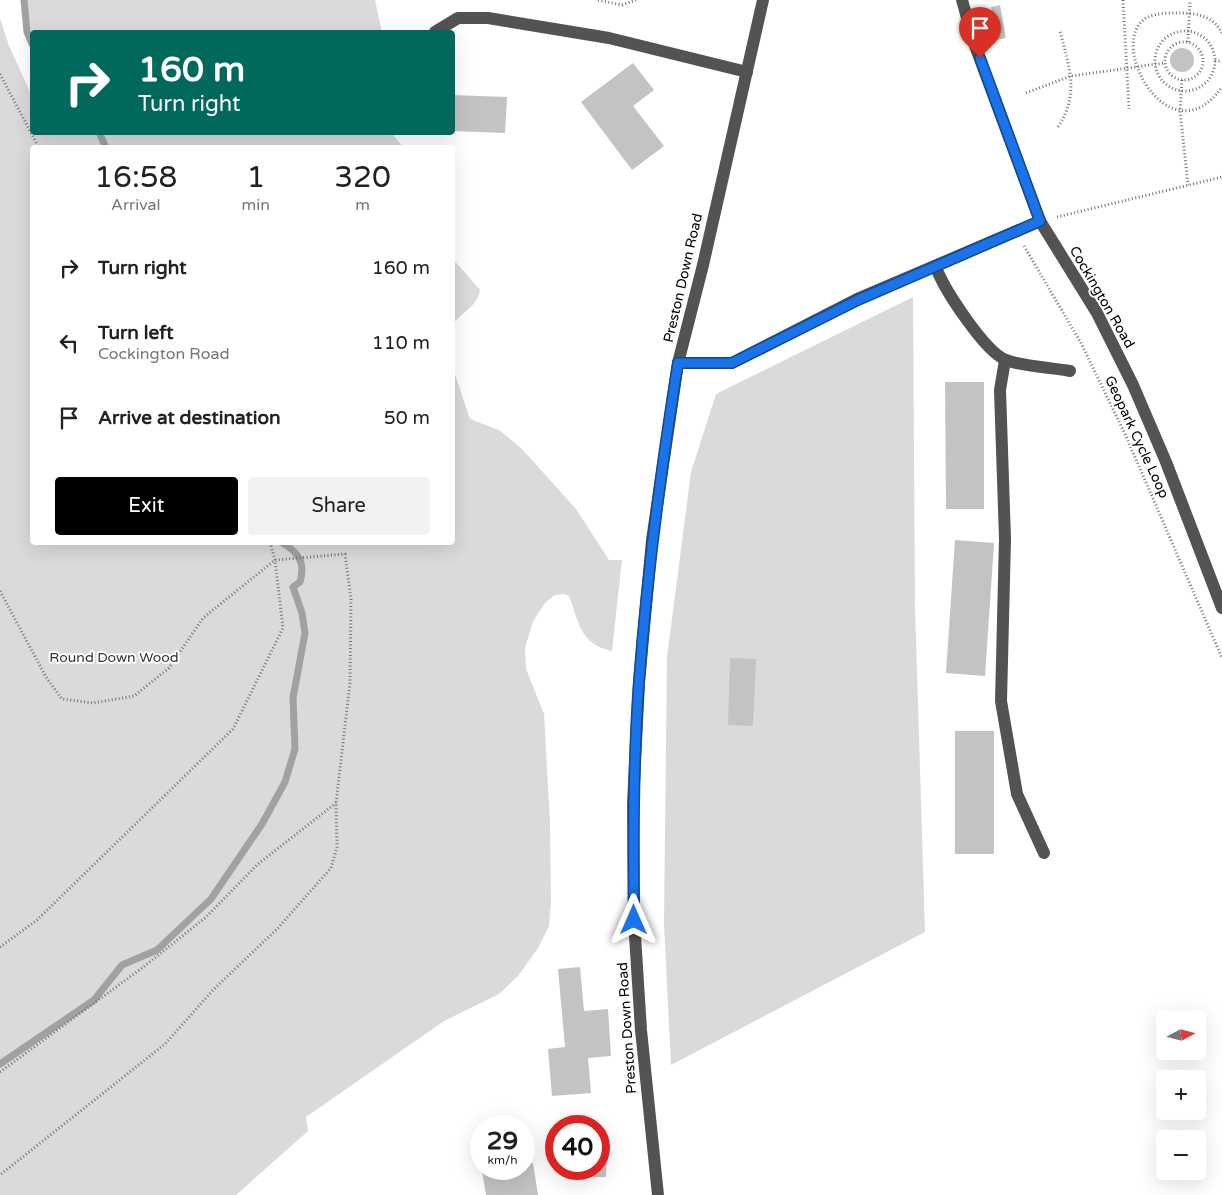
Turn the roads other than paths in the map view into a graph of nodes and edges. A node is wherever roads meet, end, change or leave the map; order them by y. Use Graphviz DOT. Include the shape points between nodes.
graph roads {
  1 [pos="763,0"];
  2 [pos="962,0"];
  3 [pos="438,30"];
  4 [pos="747,72"];
  5 [pos="1040,221"];
  6 [pos="936,267"];
  7 [pos="1005,360"];
  8 [pos="678,363"];
  9 [pos="1070,371"];
  10 [pos="1222,608"];
  11 [pos="1044,853"];
  12 [pos="658,1195"];
  1 -- 4 [label="street, Preston Down Road"];
  2 -- 5 [label="street, Cockington Road" via="974,43"];
  3 -- 4 [label="street" via="458,18 488,18 609,38"];
  4 -- 8 [label="street, Preston Down Road"];
  5 -- 6 [label="street"];
  5 -- 10 [label="street, Cockington Road" via="1097,313 1133,385"];
  6 -- 7 [label="street" via="941,283 976,332"];
  6 -- 8 [label="street" via="858,300 732,363"];
  7 -- 9 [label="street"];
  7 -- 11 [label="street" via="1000,390 1004,539 1001,701 1017,794"];
  8 -- 12 [label="street, Preston Down Road" via="652,540 639,682 633,804 634,920 641,1030"];
}
